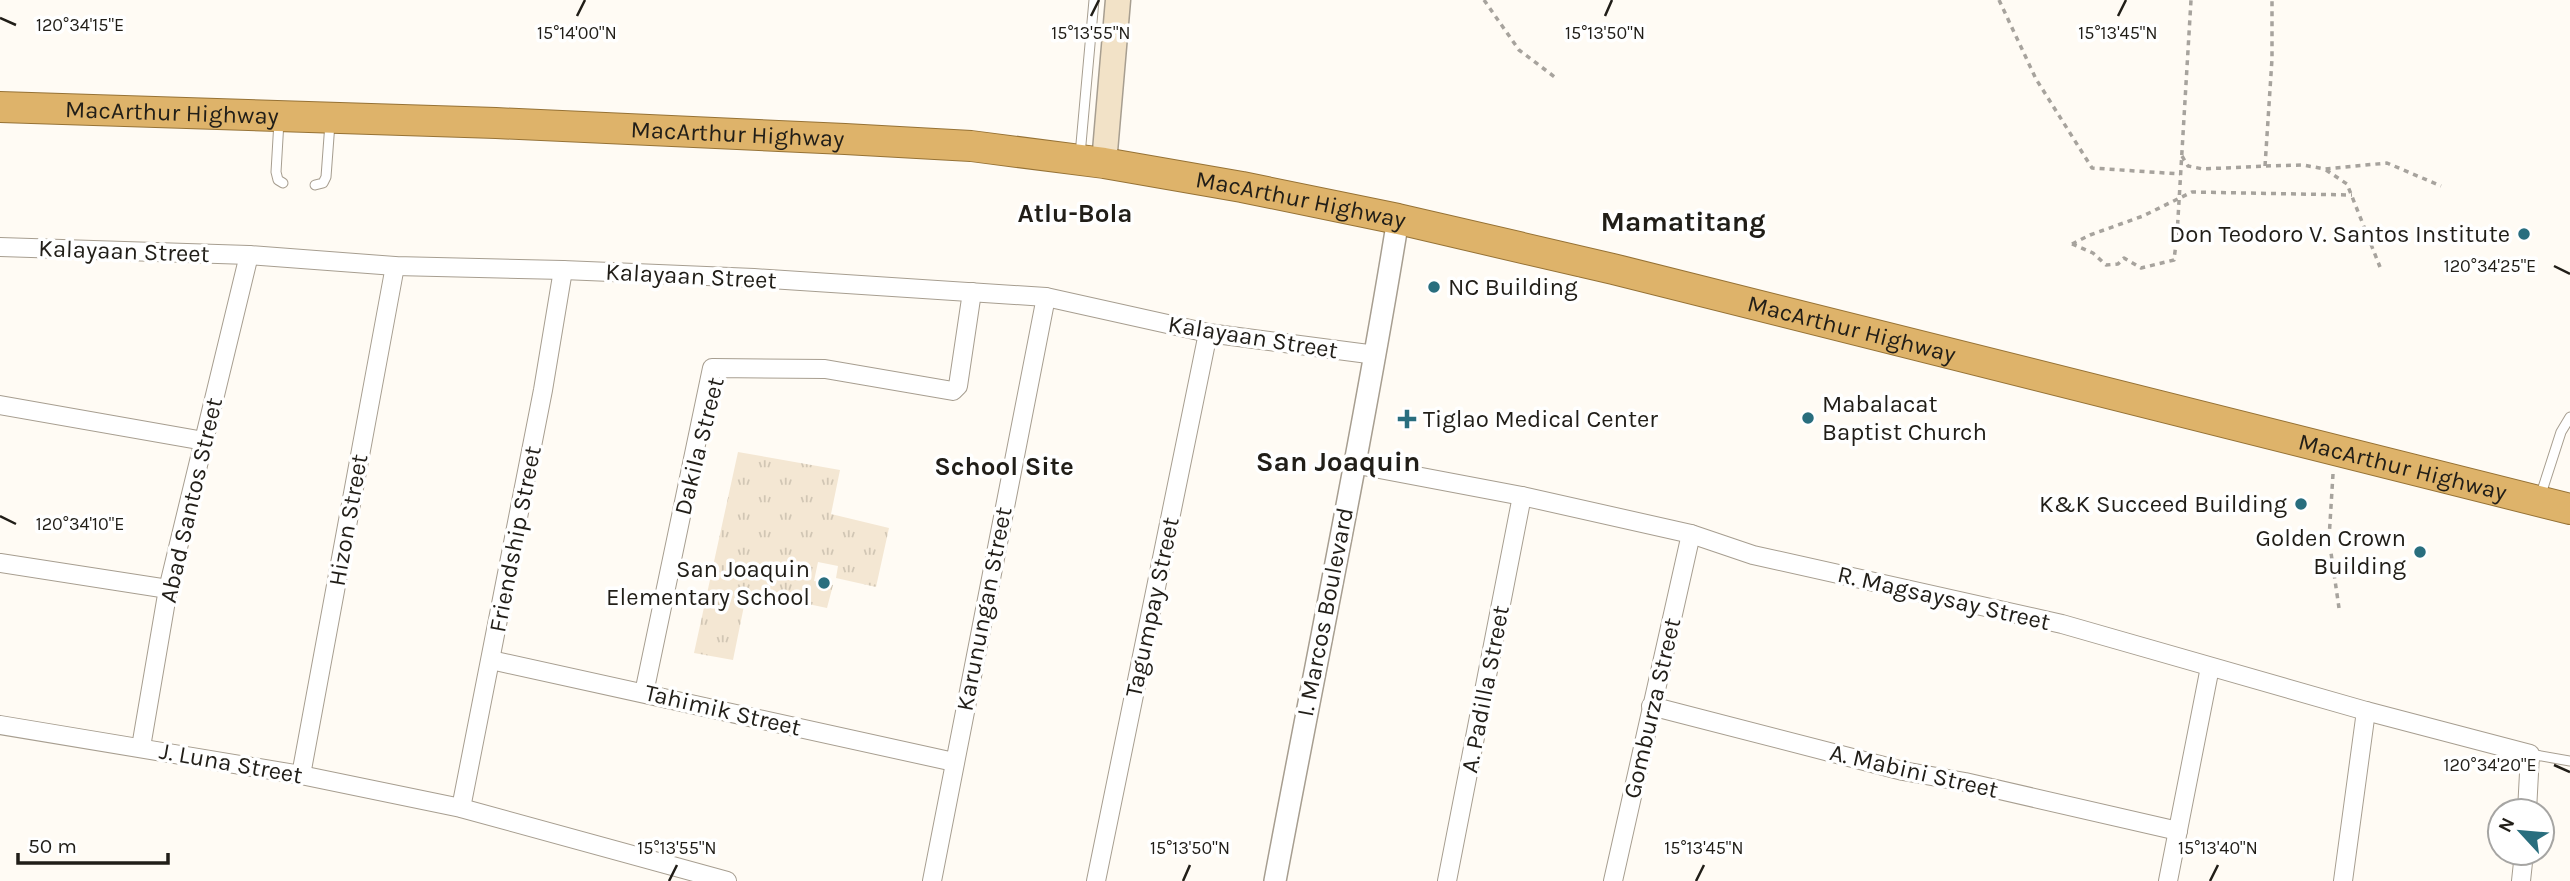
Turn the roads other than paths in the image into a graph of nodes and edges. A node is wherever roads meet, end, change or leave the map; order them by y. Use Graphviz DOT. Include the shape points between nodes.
graph roads {
  1 [pos="1094,0"];
  2 [pos="1118,0"];
  3 [pos="0,107"];
  4 [pos="279,116"];
  5 [pos="330,118"];
  6 [pos="1092,161"];
  7 [pos="283,183"];
  8 [pos="315,185"];
  9 [pos="1398,219"];
  10 [pos="0,247"];
  11 [pos="249,255"];
  12 [pos="395,266"];
  13 [pos="563,270"];
  14 [pos="972,292"];
  15 [pos="1046,297"];
  16 [pos="1208,333"];
  17 [pos="1376,355"];
  18 [pos="0,405"];
  19 [pos="2570,417"];
  20 [pos="204,441"];
  21 [pos="1353,464"];
  22 [pos="1522,496"];
  23 [pos="2539,501"];
  24 [pos="2570,509"];
  25 [pos="1691,534"];
  26 [pos="0,563"];
  27 [pos="168,589"];
  28 [pos="491,660"];
  29 [pos="2210,667"];
  30 [pos="644,693"];
  31 [pos="1651,706"];
  32 [pos="2366,711"];
  33 [pos="0,725"];
  34 [pos="141,747"];
  35 [pos="2530,754"];
  36 [pos="2570,761"];
  37 [pos="954,762"];
  38 [pos="301,775"];
  39 [pos="2528,797"];
  40 [pos="461,808"];
  41 [pos="2178,831"];
  42 [pos="727,881"];
  43 [pos="932,881"];
  44 [pos="1096,881"];
  45 [pos="1275,881"];
  46 [pos="1447,881"];
  47 [pos="1613,881"];
  48 [pos="2168,881"];
  49 [pos="2343,881"];
  1 -- 6 [label="lane"];
  2 -- 6 [label="main road"];
  3 -- 4 [label="highway, MacArthur Highway"];
  4 -- 5 [label="highway, MacArthur Highway"];
  4 -- 7 [label="lane" via="276,172"];
  5 -- 6 [label="highway, MacArthur Highway" via="921,143"];
  5 -- 8 [label="lane" via="326,177"];
  6 -- 9 [label="highway, MacArthur Highway"];
  9 -- 17 [label="street, I. Marcos Boulevard"];
  9 -- 23 [label="highway, MacArthur Highway"];
  10 -- 11 [label="street, Kalayaan Street"];
  11 -- 12 [label="street, Kalayaan Street"];
  11 -- 20 [label="street, Abad Santos Street"];
  12 -- 13 [label="street, Kalayaan Street"];
  12 -- 38 [label="street, Hizon Street"];
  13 -- 14 [label="street, Kalayaan Street"];
  13 -- 28 [label="street, Friendship Street"];
  14 -- 15 [label="street, Kalayaan Street"];
  14 -- 30 [label="street, Dakila Street" via="958,386 953,391 825,369 712,368"];
  15 -- 16 [label="street, Kalayaan Street"];
  15 -- 37 [label="street, Karunungan Street"];
  16 -- 17 [label="street, Kalayaan Street"];
  16 -- 44 [label="street, Tagumpay Street"];
  17 -- 21 [label="street, I. Marcos Boulevard"];
  18 -- 20 [label="street"];
  19 -- 23 [label="lane"];
  20 -- 27 [label="street, Abad Santos Street"];
  21 -- 22 [label="street, R. Magsaysay Street"];
  21 -- 45 [label="street, I. Marcos Boulevard"];
  22 -- 25 [label="street, R. Magsaysay Street"];
  22 -- 46 [label="street, A. Padilla Street"];
  23 -- 24 [label="highway, MacArthur Highway"];
  25 -- 29 [label="street, R. Magsaysay Street" via="1753,555 2062,624"];
  25 -- 31 [label="street, Gomburza Street"];
  26 -- 27 [label="street"];
  27 -- 34 [label="street, Abad Santos Street"];
  28 -- 30 [label="street, Tahimik Street"];
  28 -- 40 [label="street, Friendship Street"];
  29 -- 32 [label="street, R. Magsaysay Street"];
  29 -- 41 [label="street"];
  30 -- 37 [label="street, Tahimik Street"];
  31 -- 41 [label="street, A. Mabini Street" via="1903,771"];
  31 -- 47 [label="street, Gomburza Street"];
  32 -- 35 [label="street, R. Magsaysay Street"];
  32 -- 49 [label="street"];
  33 -- 34 [label="street, J. Luna Street"];
  34 -- 38 [label="street, J. Luna Street"];
  35 -- 36 [label="lane"];
  35 -- 39 [label="street"];
  37 -- 43 [label="street, Karunungan Street"];
  38 -- 40 [label="street, J. Luna Street"];
  40 -- 42 [label="street, J. Luna Street"];
  41 -- 48 [label="street"];
}
